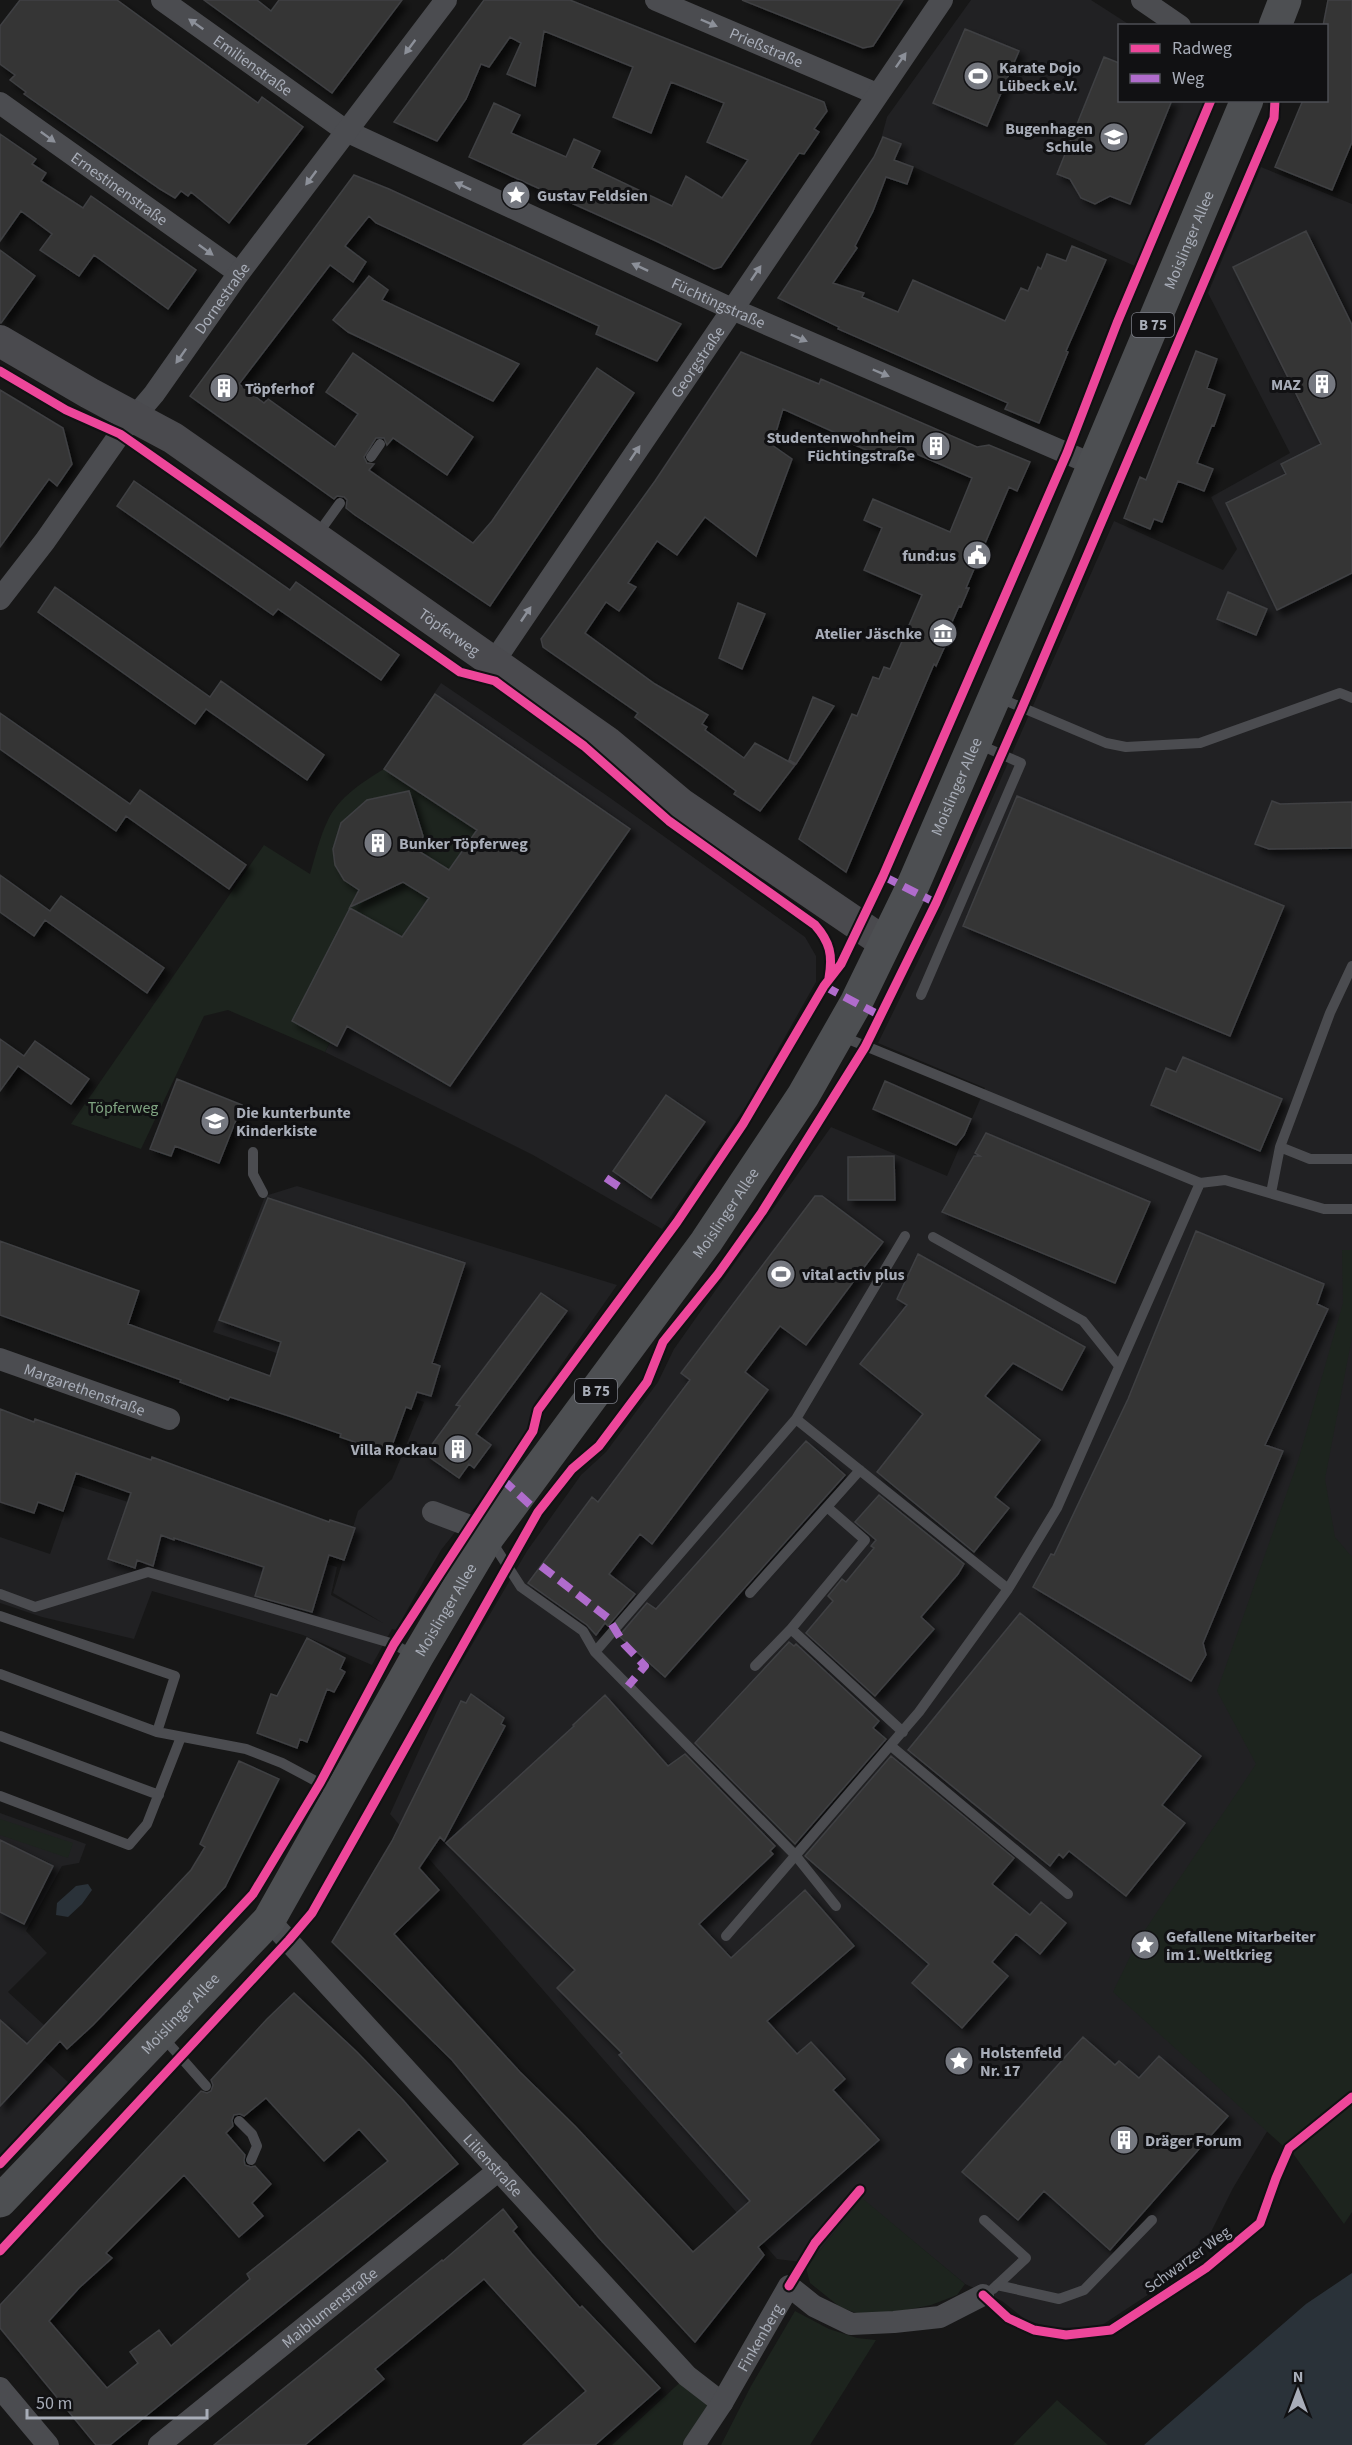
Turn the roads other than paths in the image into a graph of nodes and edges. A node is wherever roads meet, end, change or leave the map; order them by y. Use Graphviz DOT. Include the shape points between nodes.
graph roads {
  1 [pos="162,0"];
  2 [pos="446,0"];
  3 [pos="656,0"];
  4 [pos="942,0"];
  5 [pos="1142,0"];
  6 [pos="1285,0"];
  7 [pos="1177,24"];
  8 [pos="1276,24"];
  9 [pos="877,94"];
  10 [pos="1246,102"];
  11 [pos="0,103"];
  12 [pos="346,131"];
  13 [pos="239,273"];
  14 [pos="732,309"];
  15 [pos="0,341"];
  16 [pos="136,416"];
  17 [pos="380,444"];
  18 [pos="371,457"];
  19 [pos="1094,465"];
  20 [pos="339,503"];
  21 [pos="315,538"];
  22 [pos="0,599"];
  23 [pos="493,663"];
  24 [pos="995,696"];
  25 [pos="1352,698"];
  26 [pos="975,742"];
  27 [pos="885,943"];
  28 [pos="1352,966"];
  29 [pos="921,995"];
  30 [pos="838,1034"];
  31 [pos="1280,1147"];
  32 [pos="254,1152"];
  33 [pos="1352,1159"];
  34 [pos="1200,1183"];
  35 [pos="263,1193"];
  36 [pos="1271,1193"];
  37 [pos="1352,1209"];
  38 [pos="905,1236"];
  39 [pos="933,1237"];
  40 [pos="0,1359"];
  41 [pos="1119,1366"];
  42 [pos="169,1419"];
  43 [pos="796,1419"];
  44 [pos="860,1470"];
  45 [pos="827,1507"];
  46 [pos="433,1512"];
  47 [pos="488,1537"];
  48 [pos="1008,1589"];
  49 [pos="750,1593"];
  50 [pos="0,1594"];
  51 [pos="0,1616"];
  52 [pos="791,1629"];
  53 [pos="595,1652"];
  54 [pos="417,1658"];
  55 [pos="755,1666"];
  56 [pos="0,1674"];
  57 [pos="157,1732"];
  58 [pos="903,1732"];
  59 [pos="0,1736"];
  60 [pos="181,1737"];
  61 [pos="891,1746"];
  62 [pos="341,1794"];
  63 [pos="159,1795"];
  64 [pos="0,1796"];
  65 [pos="796,1856"];
  66 [pos="1068,1894"];
  67 [pos="836,1906"];
  68 [pos="269,1920"];
  69 [pos="726,1936"];
  70 [pos="159,2034"];
  71 [pos="206,2086"];
  72 [pos="239,2121"];
  73 [pos="251,2160"];
  74 [pos="499,2170"];
  75 [pos="0,2201"];
  76 [pos="984,2220"];
  77 [pos="1152,2220"];
  78 [pos="990,2290"];
  79 [pos="0,2388"];
  80 [pos="722,2403"];
  81 [pos="48,2445"];
  82 [pos="159,2445"];
  83 [pos="693,2445"];
  12 -- 1 [label="street, Emilienstraße, one-way"];
  2 -- 12 [label="street, Dornestraße, one-way"];
  3 -- 9 [label="street, Prießstraße, one-way"];
  9 -- 4 [label="street, Georgstraße, one-way"];
  5 -- 7 [label="street"];
  6 -- 8 [label="main road"];
  14 -- 9 [label="street, Georgstraße, one-way"];
  10 -- 19 [label="main road, Moislinger Allee / B 75"];
  11 -- 13 [label="street, Ernestinenstraße, one-way"];
  12 -- 13 [label="street, Dornestraße, one-way"];
  14 -- 12 [label="street, Füchtingstraße, one-way"];
  13 -- 16 [label="street, Dornestraße, one-way"];
  14 -- 19 [label="street, Füchtingstraße, one-way"];
  23 -- 14 [label="street, Georgstraße, one-way"];
  15 -- 16 [label="main road, Töpferweg"];
  16 -- 21 [label="main road, Töpferweg"];
  16 -- 22 [label="street, Dornestraße"];
  17 -- 18 [label="lane"];
  19 -- 24 [label="main road, Moislinger Allee / B 75"];
  20 -- 21 [label="lane"];
  21 -- 23 [label="main road, Töpferweg"];
  23 -- 27 [label="main road, Töpferweg" via="607,742 681,804"];
  24 -- 25 [label="lane" via="1106,743 1126,747 1200,743 1340,693"];
  24 -- 26 [label="main road, Moislinger Allee / B 75"];
  26 -- 27 [label="main road, Moislinger Allee / B 75"];
  26 -- 29 [label="lane" via="1021,763"];
  27 -- 30 [label="main road, Moislinger Allee / B 75"];
  28 -- 31 [label="lane" via="1330,1013"];
  30 -- 34 [label="lane"];
  30 -- 47 [label="main road, Moislinger Allee / B 75" via="803,1096 706,1242"];
  31 -- 33 [label="lane" via="1310,1159"];
  31 -- 36 [label="lane"];
  32 -- 35 [label="lane" via="253,1174"];
  34 -- 36 [label="lane" via="1225,1179"];
  34 -- 41 [label="lane"];
  36 -- 37 [label="lane" via="1324,1209"];
  38 -- 43 [label="lane"];
  39 -- 41 [label="lane" via="1083,1321"];
  40 -- 42 [label="street, Margarethenstraße"];
  41 -- 48 [label="lane" via="1057,1508"];
  43 -- 44 [label="lane"];
  43 -- 53 [label="lane"];
  44 -- 45 [label="lane"];
  44 -- 48 [label="lane"];
  45 -- 49 [label="lane"];
  45 -- 52 [label="lane" via="865,1540"];
  46 -- 47 [label="street"];
  47 -- 53 [label="lane" via="521,1587 584,1631"];
  47 -- 54 [label="main road, Moislinger Allee / B 75"];
  48 -- 58 [label="lane"];
  50 -- 54 [label="lane" via="35,1606 148,1572 394,1644"];
  51 -- 57 [label="lane" via="175,1676"];
  52 -- 55 [label="lane"];
  52 -- 58 [label="lane"];
  53 -- 65 [label="lane"];
  54 -- 62 [label="main road, Moislinger Allee / B 75"];
  56 -- 57 [label="lane"];
  57 -- 60 [label="lane"];
  58 -- 61 [label="lane"];
  59 -- 63 [label="lane"];
  60 -- 62 [label="lane" via="246,1749"];
  60 -- 63 [label="lane"];
  61 -- 65 [label="lane"];
  61 -- 66 [label="lane"];
  62 -- 68 [label="main road, Moislinger Allee / B 75"];
  63 -- 64 [label="lane" via="147,1824 129,1845"];
  65 -- 67 [label="lane"];
  65 -- 69 [label="lane"];
  68 -- 70 [label="main road, Moislinger Allee / B 75"];
  68 -- 74 [label="street, Lilienstraße"];
  70 -- 71 [label="lane"];
  70 -- 75 [label="main road, Moislinger Allee / B 75"];
  72 -- 73 [label="lane" via="257,2146"];
  74 -- 80 [label="street, Lilienstraße" via="687,2376"];
  74 -- 82 [label="street, Maiblumenstraße"];
  76 -- 78 [label="lane" via="1026,2258"];
  77 -- 78 [label="lane" via="1084,2290 1059,2299"];
  78 -- 80 [label="street, Finkenberg" via="940,2317 851,2324 814,2306 789,2286"];
  79 -- 81 [label="street"];
  80 -- 83 [label="street, Finkenberg"];
}
